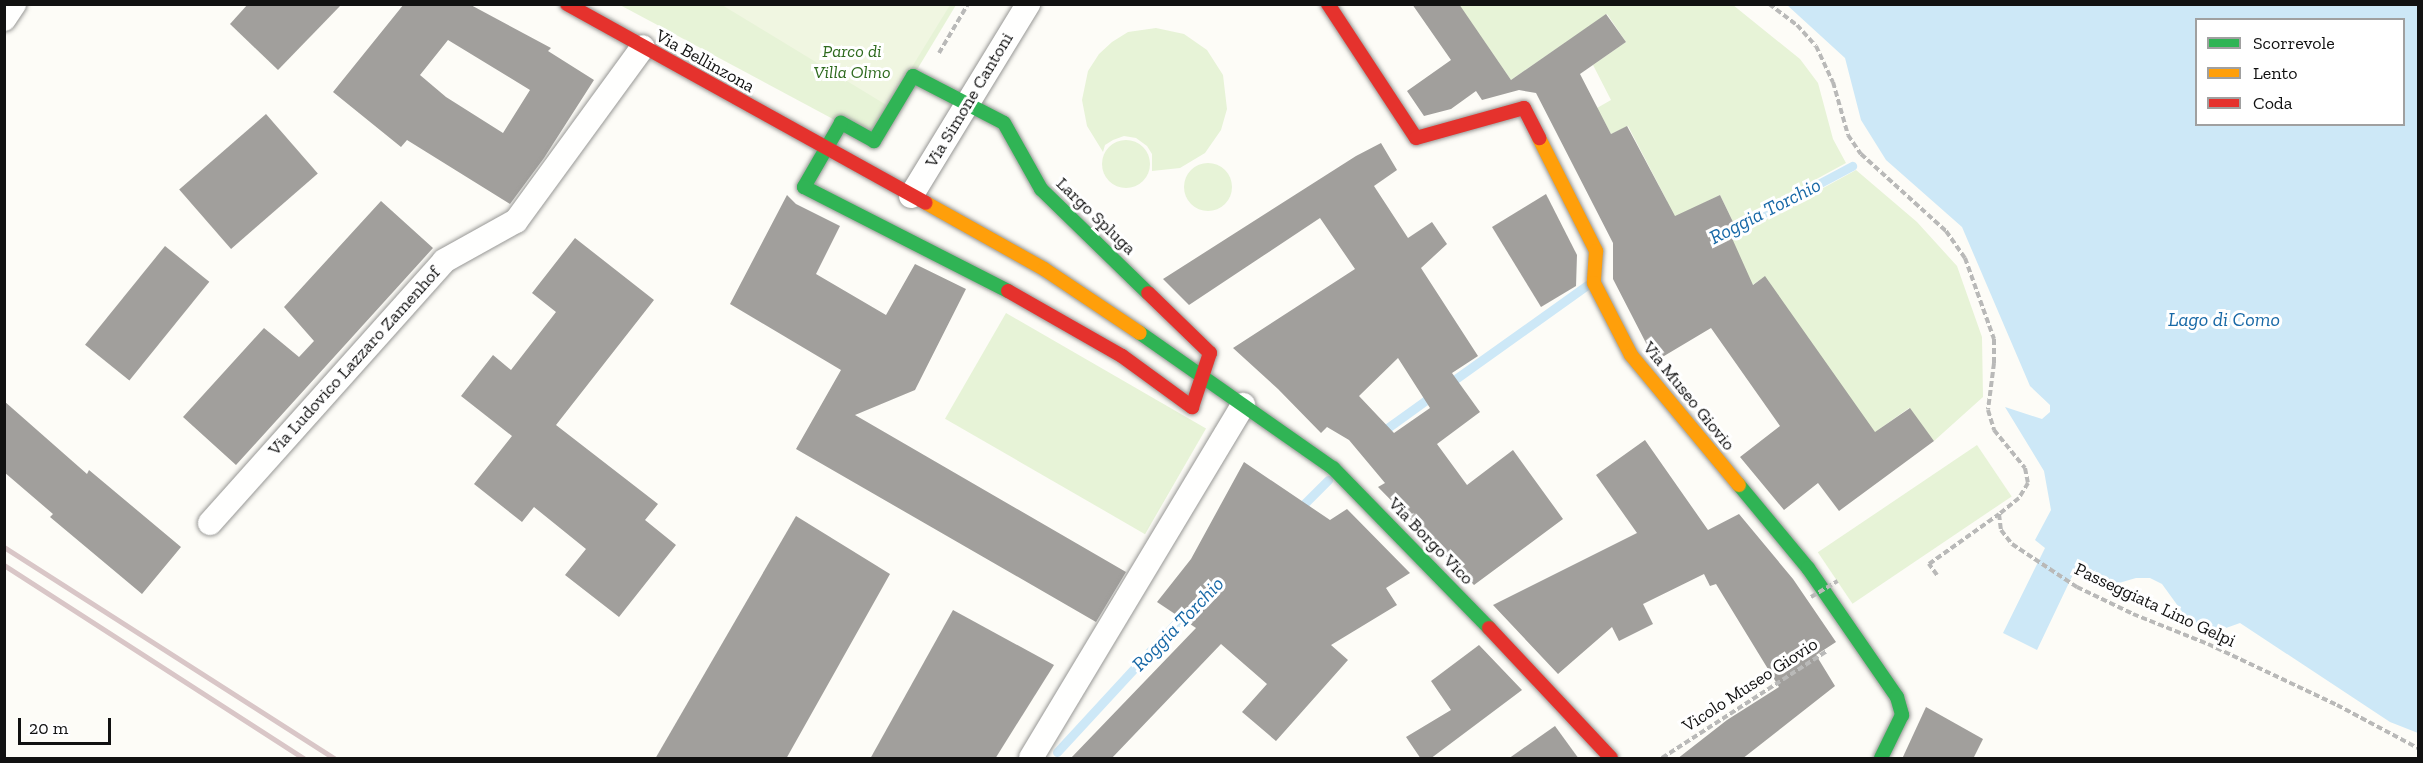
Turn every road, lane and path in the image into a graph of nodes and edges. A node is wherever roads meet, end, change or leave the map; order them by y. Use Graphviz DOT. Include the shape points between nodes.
graph roads {
  1 [pos="14,4"];
  2 [pos="567,4"];
  3 [pos="1028,4"];
  4 [pos="1328,4"];
  5 [pos="1769,4"];
  6 [pos="4,19"];
  7 [pos="643,47"];
  8 [pos="967,104"];
  9 [pos="825,149"];
  10 [pos="911,196"];
  11 [pos="1203,375"];
  12 [pos="1243,405"];
  13 [pos="1999,514"];
  14 [pos="210,523"];
  15 [pos="1937,575"];
  16 [pos="1838,581"];
  17 [pos="1811,597"];
  18 [pos="1852,634"];
  19 [pos="2418,748"];
  20 [pos="1031,759"];
  21 [pos="1611,759"];
  22 [pos="1662,759"];
  23 [pos="1881,759"];
  1 -- 6 [label="street"];
  2 -- 7 [label="street, Via Bellinzona"];
  3 -- 8 [label="street, Via Simone Cantoni"];
  4 -- 18 [label="street, Via Museo Giovio" via="1416,138 1524,108 1596,251 1594,283 1631,355 1808,568"];
  5 -- 13 [label="path" via="1797,25 1815,46 1833,82 1848,135 1861,154 1946,231 1965,258 1994,339 1988,410 1994,430 2025,468 2028,483 2019,498"];
  7 -- 9 [label="street, Via Bellinzona"];
  7 -- 14 [label="street, Via Ludovico Lazzaro Zamenhof" via="516,221 444,261"];
  8 -- 9 [label="street, Largo Spluga" via="913,76 874,141 841,123"];
  8 -- 10 [label="street, Via Simone Cantoni"];
  8 -- 11 [label="street, Largo Spluga" via="1004,123 1041,189 1210,353"];
  9 -- 10 [label="street"];
  9 -- 11 [label="street, Largo Spluga" via="804,186 970,270 1122,356 1192,406"];
  10 -- 11 [label="street" via="1044,269"];
  11 -- 12 [label="street, Via Borgo Vico"];
  12 -- 20 [label="street"];
  12 -- 21 [label="street, Via Borgo Vico" via="1333,468"];
  13 -- 15 [label="path" via="1929,564"];
  13 -- 19 [label="path, Passeggiata Lino Gelpi" via="2001,530 2013,544 2077,587 2208,644"];
  16 -- 17 [label="path, bridge"];
  18 -- 22 [label="path, Vicolo Museo Giovio"];
  18 -- 23 [label="street, Via Museo Giovio" via="1900,705 1899,725"];
}
